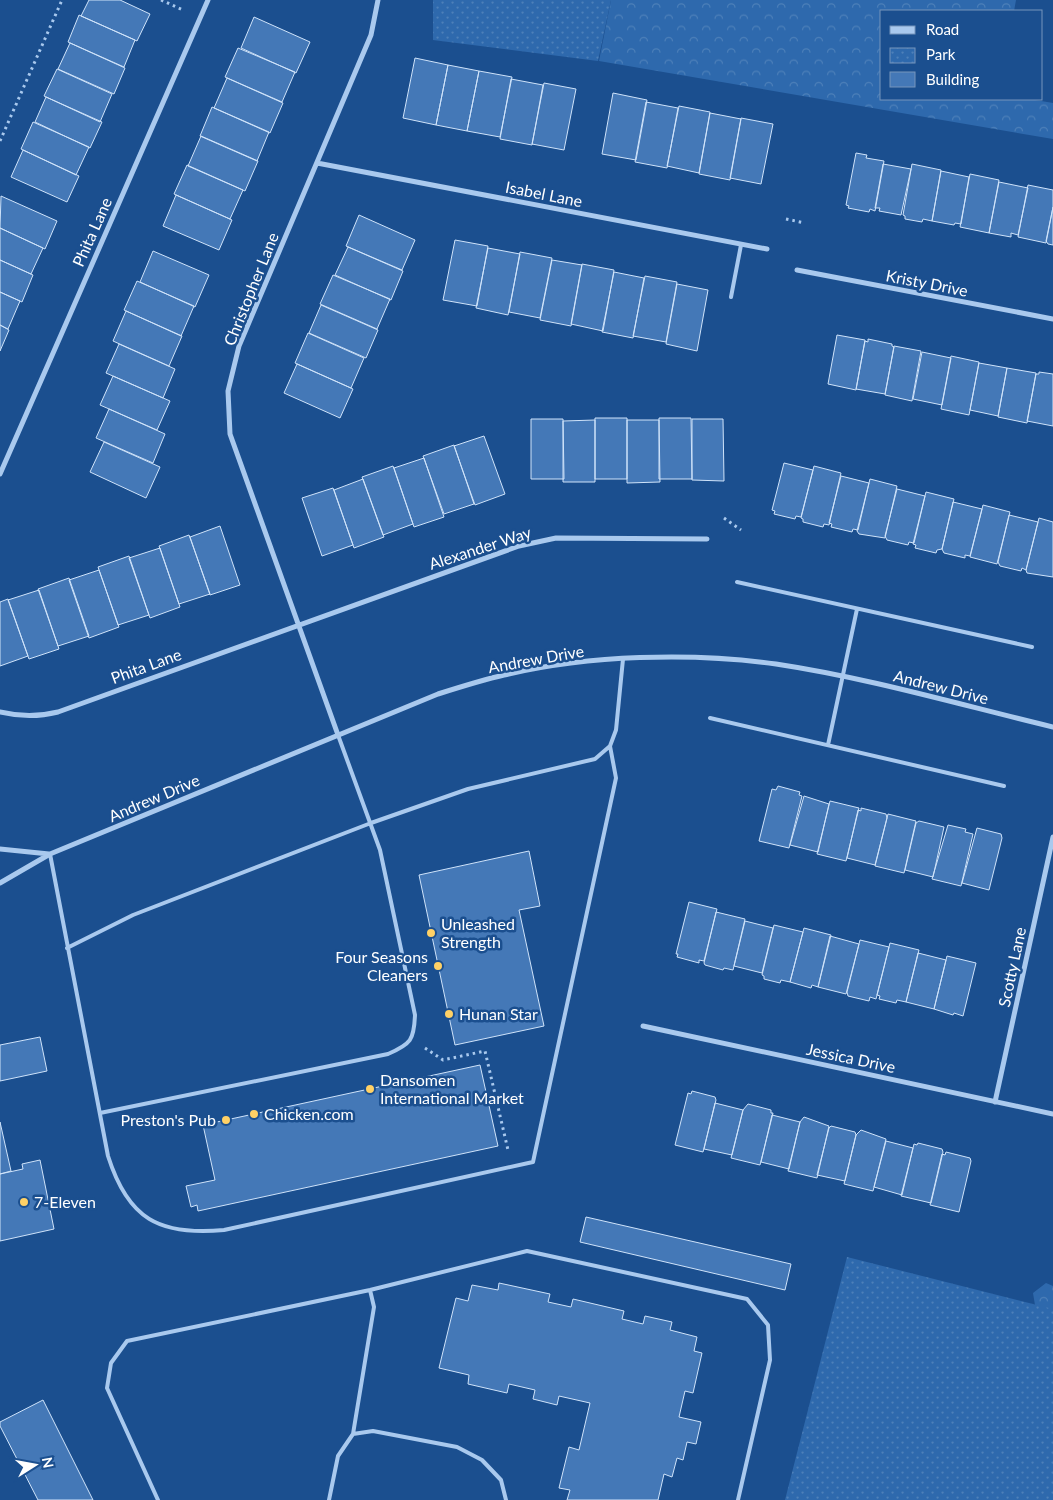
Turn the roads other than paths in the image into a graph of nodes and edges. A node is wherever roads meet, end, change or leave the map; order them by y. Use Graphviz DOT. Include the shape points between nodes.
graph roads {
  1 [pos="208,0"];
  2 [pos="378,0"];
  3 [pos="317,163"];
  4 [pos="742,244"];
  5 [pos="766,249"];
  6 [pos="797,270"];
  7 [pos="731,297"];
  8 [pos="1053,319"];
  9 [pos="0,474"];
  10 [pos="707,539"];
  11 [pos="737,582"];
  12 [pos="857,609"];
  13 [pos="298,625"];
  14 [pos="1032,647"];
  15 [pos="623,659"];
  16 [pos="843,676"];
  17 [pos="0,712"];
  18 [pos="710,718"];
  19 [pos="1053,727"];
  20 [pos="338,735"];
  21 [pos="828,745"];
  22 [pos="610,746"];
  23 [pos="1004,786"];
  24 [pos="371,823"];
  25 [pos="1053,837"];
  26 [pos="0,849"];
  27 [pos="50,854"];
  28 [pos="0,883"];
  29 [pos="67,948"];
  30 [pos="643,1026"];
  31 [pos="995,1102"];
  32 [pos="100,1113"];
  33 [pos="1053,1114"];
  34 [pos="370,1290"];
  35 [pos="353,1434"];
  36 [pos="158,1500"];
  37 [pos="328,1500"];
  38 [pos="506,1500"];
  39 [pos="738,1500"];
  1 -- 9 [label="street, Phita Lane"];
  2 -- 3 [label="street, Christopher Lane" via="371,35"];
  3 -- 4 [label="street, Isabel Lane"];
  3 -- 13 [label="street, Christopher Lane" via="239,346 228,391 230,434"];
  4 -- 5 [label="street, Isabel Lane"];
  4 -- 7 [label="lane"];
  6 -- 8 [label="street, Kristy Drive"];
  10 -- 13 [label="street, Alexander Way" via="556,538 538,541"];
  11 -- 12 [label="lane"];
  12 -- 14 [label="lane"];
  12 -- 16 [label="lane"];
  13 -- 17 [label="street, Phita Lane" via="58,712 38,717"];
  13 -- 20 [label="street, Christopher Lane"];
  15 -- 16 [label="street, Andrew Drive" via="706,659 774,664"];
  15 -- 20 [label="street, Andrew Drive" via="504,675 438,694"];
  15 -- 22 [label="lane" via="616,730"];
  16 -- 19 [label="street, Andrew Drive"];
  16 -- 21 [label="lane"];
  18 -- 21 [label="lane"];
  20 -- 24 [label="lane"];
  20 -- 27 [label="street, Andrew Drive"];
  21 -- 23 [label="lane"];
  22 -- 24 [label="lane" via="595,759 468,789"];
  22 -- 32 [label="lane" via="616,778 533,1162 224,1230 196,1232 166,1227 143,1216 127,1197 115,1178"];
  24 -- 29 [label="lane" via="133,915"];
  24 -- 32 [label="lane" via="380,850 415,1015 412,1039 388,1054"];
  25 -- 31 [label="street, Scotty Lane"];
  26 -- 27 [label="street, Andrew Drive"];
  27 -- 28 [label="street, Andrew Drive"];
  27 -- 29 [label="lane"];
  29 -- 32 [label="lane"];
  30 -- 31 [label="street, Jessica Drive"];
  31 -- 33 [label="street, Jessica Drive"];
  34 -- 35 [label="lane" via="374,1307"];
  34 -- 36 [label="lane" via="127,1341 111,1364 107,1388"];
  34 -- 39 [label="lane" via="527,1251 747,1299 768,1325 770,1360"];
  35 -- 37 [label="lane" via="338,1456"];
  35 -- 38 [label="lane" via="373,1431 457,1447 482,1460 501,1480"];
}
